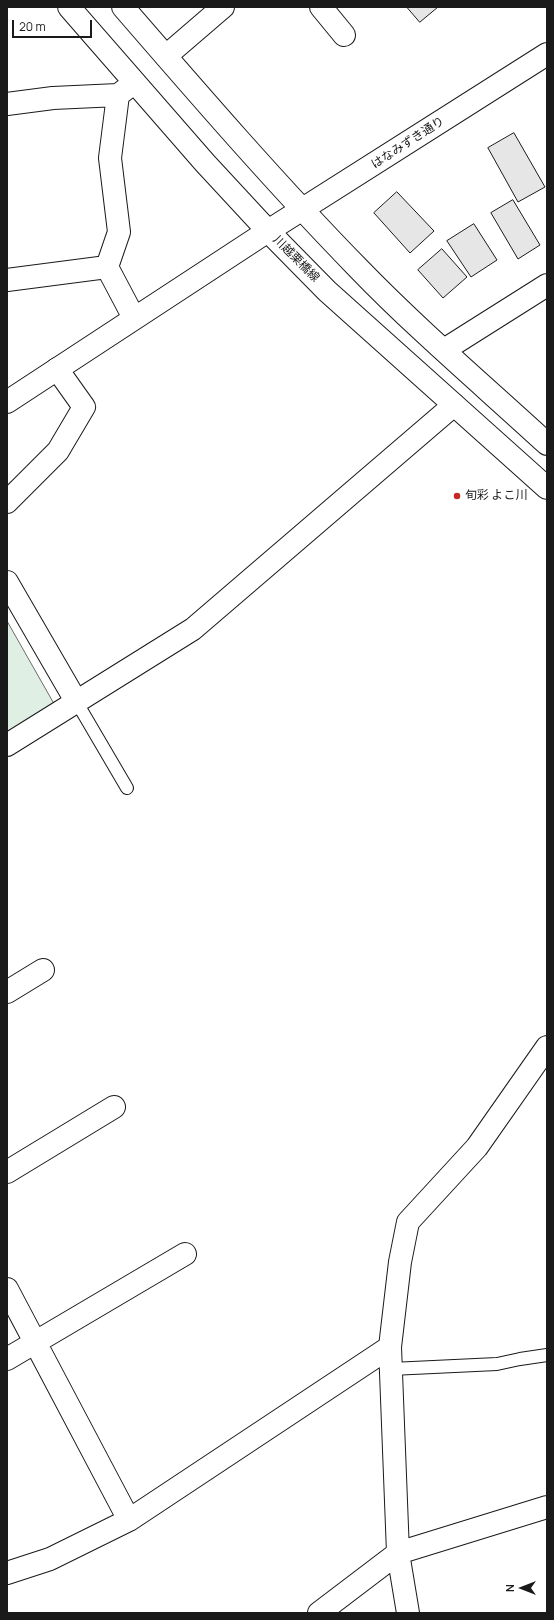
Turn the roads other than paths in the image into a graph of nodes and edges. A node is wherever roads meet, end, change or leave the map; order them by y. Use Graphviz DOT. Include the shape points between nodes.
graph roads {
  1 [pos="68,7"];
  2 [pos="123,7"];
  3 [pos="223,7"];
  4 [pos="321,7"];
  5 [pos="344,35"];
  6 [pos="547,54"];
  7 [pos="166,56"];
  8 [pos="126,89"];
  9 [pos="7,104"];
  10 [pos="303,210"];
  11 [pos="268,231"];
  12 [pos="107,267"];
  13 [pos="7,280"];
  14 [pos="547,285"];
  15 [pos="134,318"];
  16 [pos="444,350"];
  17 [pos="57,369"];
  18 [pos="7,402"];
  19 [pos="454,405"];
  20 [pos="547,444"];
  21 [pos="547,488"];
  22 [pos="7,502"];
  23 [pos="7,582"];
  24 [pos="76,701"];
  25 [pos="7,745"];
  26 [pos="127,788"];
  27 [pos="43,970"];
  28 [pos="7,992"];
  29 [pos="547,1047"];
  30 [pos="114,1107"];
  31 [pos="7,1172"];
  32 [pos="186,1254"];
  33 [pos="7,1288"];
  34 [pos="35,1342"];
  35 [pos="390,1347"];
  36 [pos="547,1356"];
  37 [pos="7,1359"];
  38 [pos="391,1369"];
  39 [pos="547,1508"];
  40 [pos="129,1520"];
  41 [pos="398,1553"];
  42 [pos="7,1572"];
  43 [pos="319,1613"];
  44 [pos="408,1613"];
  1 -- 8 [label="street, 川越栗橋線"];
  2 -- 7 [label="street"];
  3 -- 7 [label="street"];
  4 -- 5 [label="street"];
  6 -- 10 [label="street, はなみずき通り"];
  7 -- 10 [label="street"];
  8 -- 9 [label="street"];
  8 -- 11 [label="street, 川越栗橋線" via="204,163"];
  8 -- 12 [label="street" via="110,158 119,232"];
  10 -- 11 [label="street, はなみずき通り"];
  10 -- 16 [label="street" via="358,269"];
  11 -- 15 [label="street, はなみずき通り"];
  11 -- 19 [label="street, 川越栗橋線" via="327,291"];
  12 -- 13 [label="street"];
  12 -- 15 [label="street"];
  14 -- 16 [label="street"];
  15 -- 17 [label="street, はなみずき通り"];
  16 -- 20 [label="street"];
  17 -- 18 [label="street, はなみずき通り"];
  17 -- 22 [label="street" via="84,407 58,451"];
  19 -- 21 [label="street, 川越栗橋線"];
  19 -- 24 [label="street" via="193,629"];
  23 -- 24 [label="street"];
  24 -- 25 [label="street"];
  24 -- 26 [label="lane"];
  27 -- 28 [label="street"];
  29 -- 35 [label="street" via="477,1147 408,1222 400,1262"];
  30 -- 31 [label="street"];
  32 -- 34 [label="street"];
  33 -- 34 [label="street"];
  34 -- 37 [label="street"];
  34 -- 40 [label="street"];
  35 -- 38 [label="street"];
  35 -- 40 [label="street"];
  36 -- 38 [label="lane" via="497,1364"];
  38 -- 41 [label="street"];
  39 -- 41 [label="street"];
  40 -- 42 [label="street" via="50,1559"];
  41 -- 43 [label="street"];
  41 -- 44 [label="street"];
}
